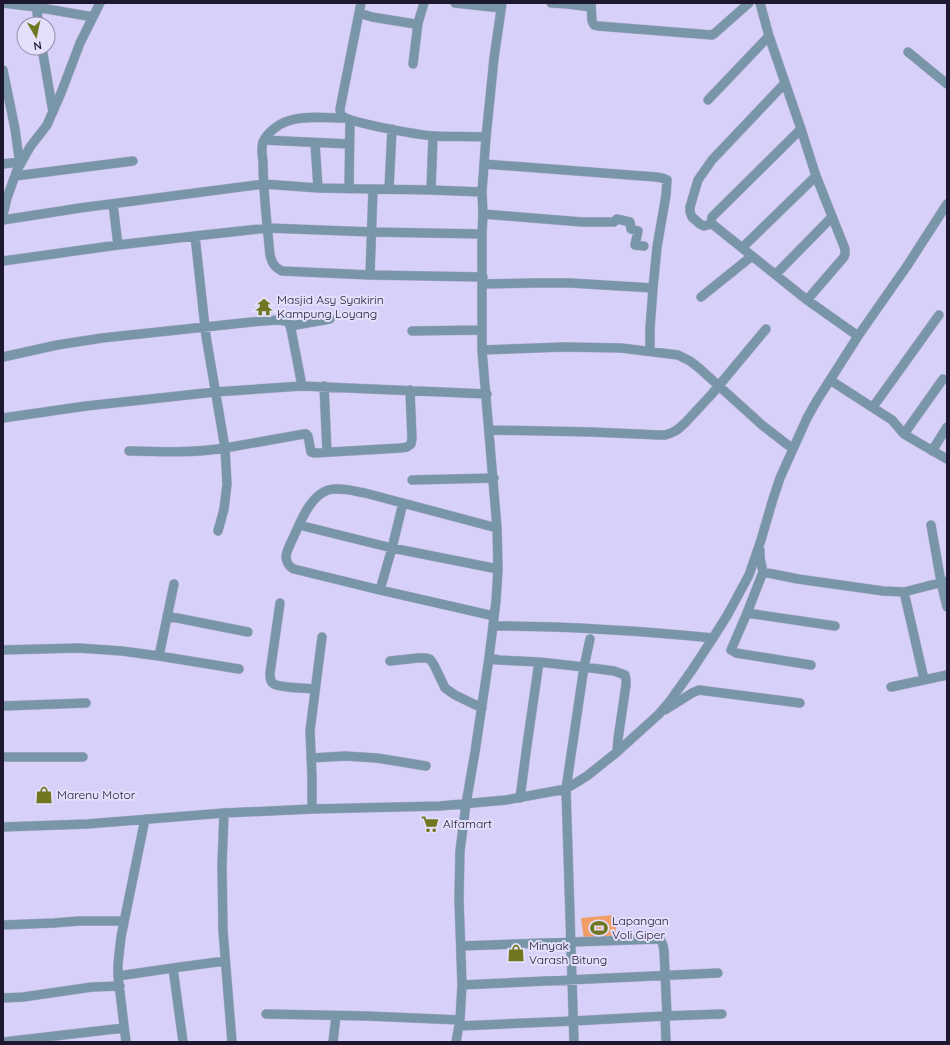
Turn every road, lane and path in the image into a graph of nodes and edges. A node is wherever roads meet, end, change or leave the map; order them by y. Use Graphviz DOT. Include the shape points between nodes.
graph roads {
  1 [pos="3,3"];
  2 [pos="100,3"];
  3 [pos="361,3"];
  4 [pos="424,3"];
  5 [pos="454,3"];
  6 [pos="551,3"];
  7 [pos="748,3"];
  8 [pos="760,3"];
  9 [pos="591,5"];
  10 [pos="501,6"];
  11 [pos="36,7"];
  12 [pos="359,13"];
  13 [pos="38,16"];
  14 [pos="93,17"];
  15 [pos="418,22"];
  16 [pos="769,36"];
  17 [pos="908,52"];
  18 [pos="43,56"];
  19 [pos="413,64"];
  20 [pos="3,70"];
  21 [pos="785,84"];
  22 [pos="947,84"];
  23 [pos="708,100"];
  24 [pos="53,113"];
  25 [pos="348,119"];
  26 [pos="392,129"];
  27 [pos="801,129"];
  28 [pos="433,136"];
  29 [pos="486,137"];
  30 [pos="264,140"];
  31 [pos="315,143"];
  32 [pos="349,144"];
  33 [pos="133,161"];
  34 [pos="20,163"];
  35 [pos="3,164"];
  36 [pos="484,164"];
  37 [pos="15,176"];
  38 [pos="816,176"];
  39 [pos="264,184"];
  40 [pos="318,188"];
  41 [pos="349,189"];
  42 [pos="373,189"];
  43 [pos="389,189"];
  44 [pos="431,190"];
  45 [pos="482,192"];
  46 [pos="113,204"];
  47 [pos="947,204"];
  48 [pos="483,214"];
  49 [pos="3,215"];
  50 [pos="832,217"];
  51 [pos="3,220"];
  52 [pos="711,223"];
  53 [pos="268,228"];
  54 [pos="372,232"];
  55 [pos="482,234"];
  56 [pos="195,236"];
  57 [pos="118,245"];
  58 [pos="644,246"];
  59 [pos="742,248"];
  60 [pos="752,256"];
  61 [pos="3,261"];
  62 [pos="776,274"];
  63 [pos="370,275"];
  64 [pos="483,281"];
  65 [pos="652,288"];
  66 [pos="701,297"];
  67 [pos="807,300"];
  68 [pos="939,315"];
  69 [pos="330,319"];
  70 [pos="290,326"];
  71 [pos="205,327"];
  72 [pos="766,329"];
  73 [pos="482,330"];
  74 [pos="412,331"];
  75 [pos="858,336"];
  76 [pos="482,350"];
  77 [pos="650,351"];
  78 [pos="3,357"];
  79 [pos="943,379"];
  80 [pos="830,380"];
  81 [pos="302,386"];
  82 [pos="324,386"];
  83 [pos="719,386"];
  84 [pos="410,390"];
  85 [pos="215,392"];
  86 [pos="486,394"];
  87 [pos="873,407"];
  88 [pos="3,418"];
  89 [pos="947,427"];
  90 [pos="489,430"];
  91 [pos="904,434"];
  92 [pos="225,448"];
  93 [pos="793,448"];
  94 [pos="130,451"];
  95 [pos="932,451"];
  96 [pos="327,452"];
  97 [pos="947,459"];
  98 [pos="494,478"];
  99 [pos="412,480"];
  100 [pos="403,503"];
  101 [pos="299,525"];
  102 [pos="931,525"];
  103 [pos="497,528"];
  104 [pos="218,531"];
  105 [pos="761,540"];
  106 [pos="392,548"];
  107 [pos="498,569"];
  108 [pos="763,572"];
  109 [pos="944,582"];
  110 [pos="174,584"];
  111 [pos="380,590"];
  112 [pos="904,592"];
  113 [pos="280,602"];
  114 [pos="947,607"];
  115 [pos="747,613"];
  116 [pos="167,616"];
  117 [pos="494,616"];
  118 [pos="493,626"];
  119 [pos="835,626"];
  120 [pos="248,632"];
  121 [pos="322,637"];
  122 [pos="713,638"];
  123 [pos="590,639"];
  124 [pos="3,650"];
  125 [pos="158,656"];
  126 [pos="489,658"];
  127 [pos="390,661"];
  128 [pos="539,662"];
  129 [pos="811,665"];
  130 [pos="584,667"];
  131 [pos="239,669"];
  132 [pos="947,675"];
  133 [pos="924,679"];
  134 [pos="891,687"];
  135 [pos="315,689"];
  136 [pos="86,703"];
  137 [pos="800,703"];
  138 [pos="3,706"];
  139 [pos="482,708"];
  140 [pos="659,714"];
  141 [pos="617,752"];
  142 [pos="3,757"];
  143 [pos="83,757"];
  144 [pos="311,758"];
  145 [pos="426,766"];
  146 [pos="566,790"];
  147 [pos="520,798"];
  148 [pos="466,804"];
  149 [pos="312,809"];
  150 [pos="224,813"];
  151 [pos="145,819"];
  152 [pos="3,827"];
  153 [pos="124,921"];
  154 [pos="3,925"];
  155 [pos="571,942"];
  156 [pos="461,946"];
  157 [pos="225,962"];
  158 [pos="173,968"];
  159 [pos="718,973"];
  160 [pos="118,976"];
  161 [pos="666,976"];
  162 [pos="572,980"];
  163 [pos="462,985"];
  164 [pos="120,986"];
  165 [pos="3,998"];
  166 [pos="266,1014"];
  167 [pos="722,1014"];
  168 [pos="336,1016"];
  169 [pos="666,1016"];
  170 [pos="573,1021"];
  171 [pos="460,1023"];
  172 [pos="124,1028"];
  173 [pos="3,1042"];
  174 [pos="126,1042"];
  175 [pos="183,1042"];
  176 [pos="232,1042"];
  177 [pos="333,1042"];
  178 [pos="456,1042"];
  179 [pos="574,1042"];
  180 [pos="666,1042"];
  1 -- 11 [label="street"];
  2 -- 14 [label="street"];
  3 -- 12 [label="street"];
  4 -- 15 [label="street"];
  5 -- 10 [label="street"];
  6 -- 9 [label="street"];
  7 -- 9 [label="street" via="712,35 598,26 592,21"];
  8 -- 16 [label="street"];
  10 -- 29 [label="street"];
  11 -- 13 [label="street"];
  11 -- 14 [label="street"];
  12 -- 15 [label="street" via="415,24"];
  12 -- 25 [label="street" via="340,109 342,115"];
  14 -- 24 [label="street"];
  15 -- 19 [label="street"];
  16 -- 21 [label="street"];
  16 -- 23 [label="street"];
  17 -- 22 [label="street"];
  18 -- 24 [label="street"];
  20 -- 34 [label="street"];
  21 -- 27 [label="street"];
  21 -- 52 [label="street" via="712,160 698,180 690,212 700,224 704,226"];
  24 -- 34 [label="street"];
  25 -- 26 [label="street"];
  25 -- 30 [label="street" via="288,120 270,132"];
  25 -- 32 [label="street"];
  26 -- 28 [label="street"];
  26 -- 43 [label="street"];
  27 -- 38 [label="street"];
  27 -- 52 [label="street" via="712,217"];
  28 -- 29 [label="street"];
  28 -- 44 [label="street"];
  29 -- 36 [label="street"];
  30 -- 31 [label="street"];
  30 -- 39 [label="street"];
  31 -- 32 [label="street"];
  31 -- 40 [label="street"];
  32 -- 41 [label="street"];
  33 -- 37 [label="street"];
  34 -- 35 [label="street"];
  34 -- 37 [label="street"];
  36 -- 45 [label="street"];
  36 -- 65 [label="street" via="665,179 666,195"];
  37 -- 49 [label="street"];
  38 -- 50 [label="street"];
  38 -- 59 [label="street"];
  39 -- 40 [label="street"];
  39 -- 46 [label="street"];
  39 -- 53 [label="street"];
  40 -- 41 [label="street"];
  41 -- 42 [label="street"];
  42 -- 43 [label="street"];
  42 -- 54 [label="street"];
  43 -- 44 [label="street"];
  44 -- 45 [label="street"];
  45 -- 48 [label="street"];
  46 -- 51 [label="street"];
  46 -- 57 [label="street"];
  47 -- 75 [label="street"];
  48 -- 55 [label="street"];
  48 -- 58 [label="street" via="582,222 614,222 617,219 630,222 631,229 638,231 635,245"];
  50 -- 62 [label="street"];
  50 -- 67 [label="street" via="845,254"];
  52 -- 59 [label="street"];
  53 -- 54 [label="street"];
  53 -- 56 [label="street"];
  53 -- 63 [label="street" via="270,255 275,268 282,271"];
  54 -- 55 [label="street"];
  54 -- 63 [label="street"];
  55 -- 64 [label="street"];
  56 -- 57 [label="street"];
  56 -- 71 [label="street"];
  57 -- 61 [label="street"];
  59 -- 60 [label="street"];
  60 -- 62 [label="street"];
  60 -- 66 [label="street"];
  62 -- 67 [label="street"];
  63 -- 64 [label="street"];
  64 -- 65 [label="street"];
  64 -- 73 [label="street"];
  65 -- 77 [label="street"];
  67 -- 75 [label="street"];
  68 -- 87 [label="street"];
  69 -- 70 [label="street"];
  70 -- 71 [label="street" via="286,321 278,320"];
  70 -- 81 [label="street"];
  71 -- 78 [label="street" via="79,342"];
  71 -- 85 [label="street"];
  72 -- 83 [label="street"];
  73 -- 74 [label="street"];
  73 -- 76 [label="street"];
  75 -- 80 [label="street"];
  76 -- 77 [label="street" via="565,347"];
  76 -- 86 [label="street"];
  77 -- 83 [label="street" via="684,357"];
  79 -- 91 [label="street"];
  80 -- 87 [label="street"];
  80 -- 93 [label="street" via="806,418"];
  81 -- 82 [label="street"];
  81 -- 85 [label="street"];
  82 -- 84 [label="street"];
  82 -- 96 [label="street"];
  83 -- 90 [label="street" via="685,423 665,435"];
  83 -- 93 [label="street" via="762,425"];
  84 -- 86 [label="street"];
  84 -- 96 [label="street" via="412,439 407,447"];
  85 -- 88 [label="street"];
  85 -- 92 [label="street"];
  86 -- 90 [label="street"];
  87 -- 91 [label="street" via="892,420"];
  89 -- 95 [label="street"];
  90 -- 98 [label="street"];
  91 -- 95 [label="street"];
  92 -- 94 [label="street" via="186,452"];
  92 -- 96 [label="street" via="306,434 311,452"];
  92 -- 104 [label="street" via="227,484"];
  93 -- 105 [label="street" via="780,478"];
  95 -- 97 [label="street"];
  98 -- 99 [label="street"];
  98 -- 103 [label="street"];
  100 -- 101 [label="street" via="345,489 329,490 321,494 306,510"];
  100 -- 103 [label="street"];
  100 -- 106 [label="street"];
  101 -- 106 [label="street"];
  101 -- 111 [label="street" via="286,557 290,567"];
  102 -- 109 [label="street"];
  103 -- 107 [label="street"];
  105 -- 108 [label="street"];
  105 -- 122 [label="street" via="749,575"];
  106 -- 107 [label="street"];
  106 -- 111 [label="street"];
  107 -- 117 [label="street"];
  108 -- 112 [label="street" via="798,579"];
  108 -- 115 [label="street"];
  109 -- 112 [label="street"];
  109 -- 114 [label="street"];
  110 -- 116 [label="street"];
  111 -- 117 [label="street"];
  112 -- 133 [label="street"];
  113 -- 135 [label="street" via="270,680 283,686"];
  115 -- 119 [label="street"];
  115 -- 129 [label="street" via="731,650 736,653"];
  116 -- 120 [label="street"];
  116 -- 125 [label="street"];
  117 -- 118 [label="street"];
  118 -- 122 [label="street" via="586,628"];
  118 -- 126 [label="street"];
  121 -- 135 [label="street"];
  122 -- 140 [label="street"];
  123 -- 130 [label="street"];
  124 -- 125 [label="street" via="79,648"];
  125 -- 131 [label="street"];
  126 -- 128 [label="street"];
  126 -- 139 [label="street"];
  127 -- 139 [label="street" via="430,659 445,688"];
  128 -- 130 [label="street"];
  128 -- 147 [label="street"];
  130 -- 141 [label="street" via="623,673 626,676"];
  130 -- 146 [label="street"];
  132 -- 133 [label="street"];
  133 -- 134 [label="street"];
  135 -- 144 [label="street" via="310,731"];
  136 -- 138 [label="street"];
  137 -- 140 [label="street" via="699,690"];
  139 -- 148 [label="street"];
  140 -- 141 [label="street"];
  141 -- 146 [label="street"];
  142 -- 143 [label="street"];
  144 -- 145 [label="street" via="377,758"];
  144 -- 149 [label="street"];
  146 -- 147 [label="street"];
  146 -- 155 [label="street"];
  147 -- 148 [label="street"];
  148 -- 149 [label="street"];
  148 -- 156 [label="street" via="460,850"];
  149 -- 150 [label="street"];
  150 -- 151 [label="street"];
  150 -- 157 [label="street" via="222,908"];
  151 -- 152 [label="street"];
  151 -- 153 [label="street"];
  153 -- 154 [label="street"];
  153 -- 160 [label="street"];
  155 -- 156 [label="street"];
  155 -- 161 [label="street" via="659,939 663,944"];
  155 -- 162 [label="street"];
  156 -- 163 [label="street"];
  157 -- 158 [label="street"];
  157 -- 176 [label="street"];
  158 -- 160 [label="street"];
  158 -- 175 [label="street"];
  159 -- 161 [label="street"];
  160 -- 164 [label="street"];
  161 -- 162 [label="street"];
  161 -- 169 [label="street"];
  162 -- 163 [label="street"];
  162 -- 170 [label="street"];
  163 -- 171 [label="street"];
  164 -- 165 [label="street"];
  164 -- 172 [label="street"];
  166 -- 168 [label="street"];
  167 -- 169 [label="street"];
  168 -- 171 [label="street"];
  168 -- 177 [label="street"];
  169 -- 170 [label="street"];
  169 -- 180 [label="street"];
  170 -- 171 [label="street"];
  170 -- 179 [label="street"];
  171 -- 178 [label="street"];
  172 -- 173 [label="street"];
  172 -- 174 [label="street"];
}
